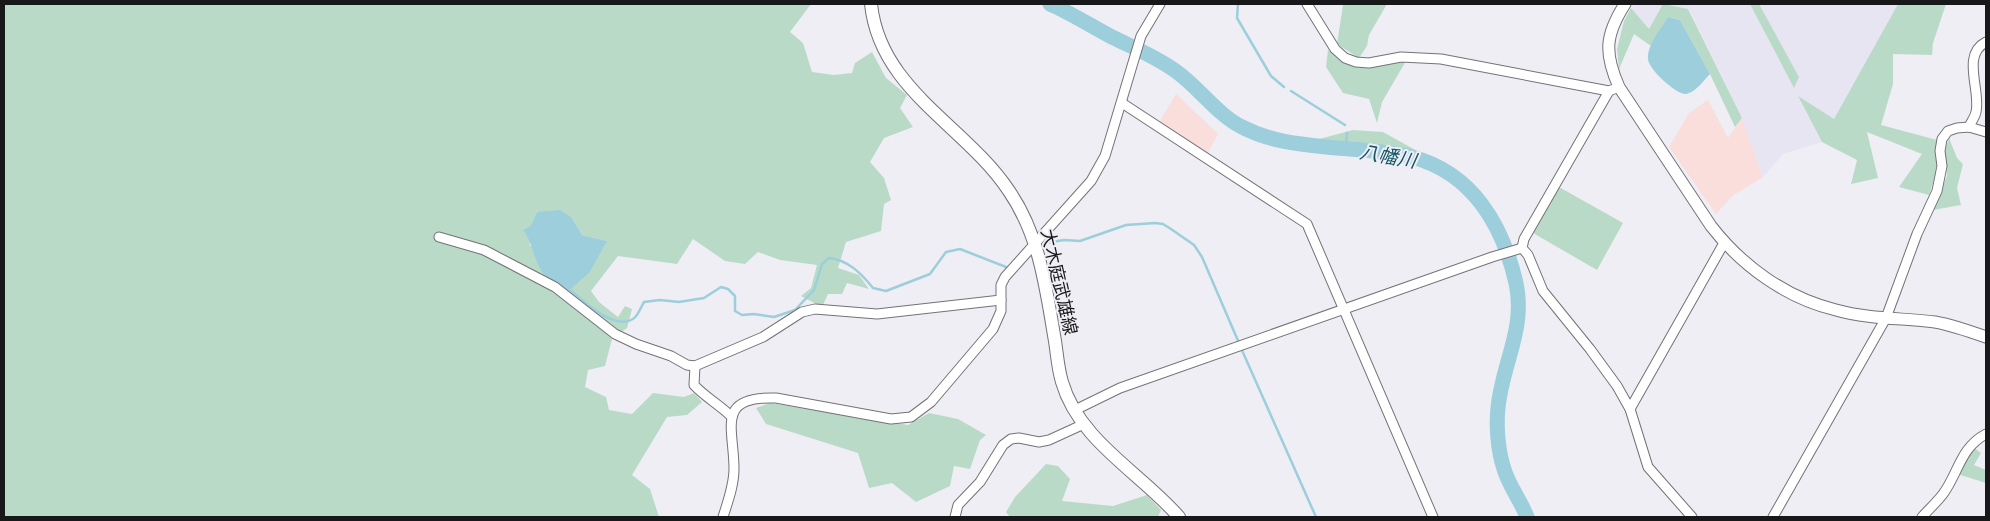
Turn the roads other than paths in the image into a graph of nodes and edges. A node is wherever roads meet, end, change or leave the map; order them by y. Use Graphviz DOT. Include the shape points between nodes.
graph roads {
  1 [pos="871,4"];
  2 [pos="1160,4"];
  3 [pos="1307,4"];
  4 [pos="1625,4"];
  5 [pos="1986,42"];
  6 [pos="1614,89"];
  7 [pos="1122,103"];
  8 [pos="1969,126"];
  9 [pos="1986,132"];
  10 [pos="439,237"];
  11 [pos="1035,243"];
  12 [pos="1724,243"];
  13 [pos="1520,249"];
  14 [pos="1001,300"];
  15 [pos="1344,310"];
  16 [pos="1886,318"];
  17 [pos="1986,337"];
  18 [pos="695,366"];
  19 [pos="1630,409"];
  20 [pos="1075,410"];
  21 [pos="732,417"];
  22 [pos="1084,424"];
  23 [pos="1986,434"];
  24 [pos="723,517"];
  25 [pos="955,517"];
  26 [pos="1179,517"];
  27 [pos="1433,517"];
  28 [pos="1692,517"];
  29 [pos="1773,517"];
  30 [pos="1922,517"];
  1 -- 11 [label="main road, 大木庭武雄線" via="876,32 892,64 1005,185 1027,222"];
  2 -- 7 [label="street" via="1141,36"];
  3 -- 6 [label="street" via="1335,49 1356,62 1401,57 1441,58"];
  4 -- 6 [label="street" via="1611,33 1608,51"];
  5 -- 8 [label="street" via="1973,55 1976,112"];
  6 -- 12 [label="street" via="1630,106"];
  6 -- 13 [label="street"];
  7 -- 11 [label="street" via="1105,156 1091,181"];
  7 -- 15 [label="street" via="1307,224"];
  8 -- 9 [label="street"];
  8 -- 16 [label="street" via="1948,131 1942,139 1942,166 1937,191 1917,234"];
  10 -- 18 [label="street" via="484,250 555,287 614,334"];
  11 -- 14 [label="street" via="1005,277 1001,285"];
  11 -- 20 [label="main road, 大木庭武雄線" via="1046,286 1062,382"];
  12 -- 16 [label="street" via="1747,264 1802,299 1836,310"];
  12 -- 19 [label="street"];
  13 -- 15 [label="street"];
  13 -- 19 [label="street" via="1528,255 1543,291 1617,386"];
  14 -- 18 [label="street" via="877,314 816,309 802,312 764,337"];
  14 -- 21 [label="street" via="1001,311 993,329 932,402 911,417 891,419 776,398 756,398 739,405"];
  15 -- 20 [label="street" via="1120,388"];
  15 -- 27 [label="street"];
  16 -- 17 [label="street" via="1950,325"];
  16 -- 29 [label="street"];
  18 -- 21 [label="street" via="694,385"];
  19 -- 28 [label="street" via="1648,467"];
  20 -- 22 [label="main road, 大木庭武雄線"];
  21 -- 24 [label="street" via="734,480"];
  22 -- 25 [label="street" via="1049,440 1011,439 1003,445 980,482 958,505"];
  22 -- 26 [label="main road, 大木庭武雄線"];
  23 -- 30 [label="street" via="1968,448 1943,493"];
}
